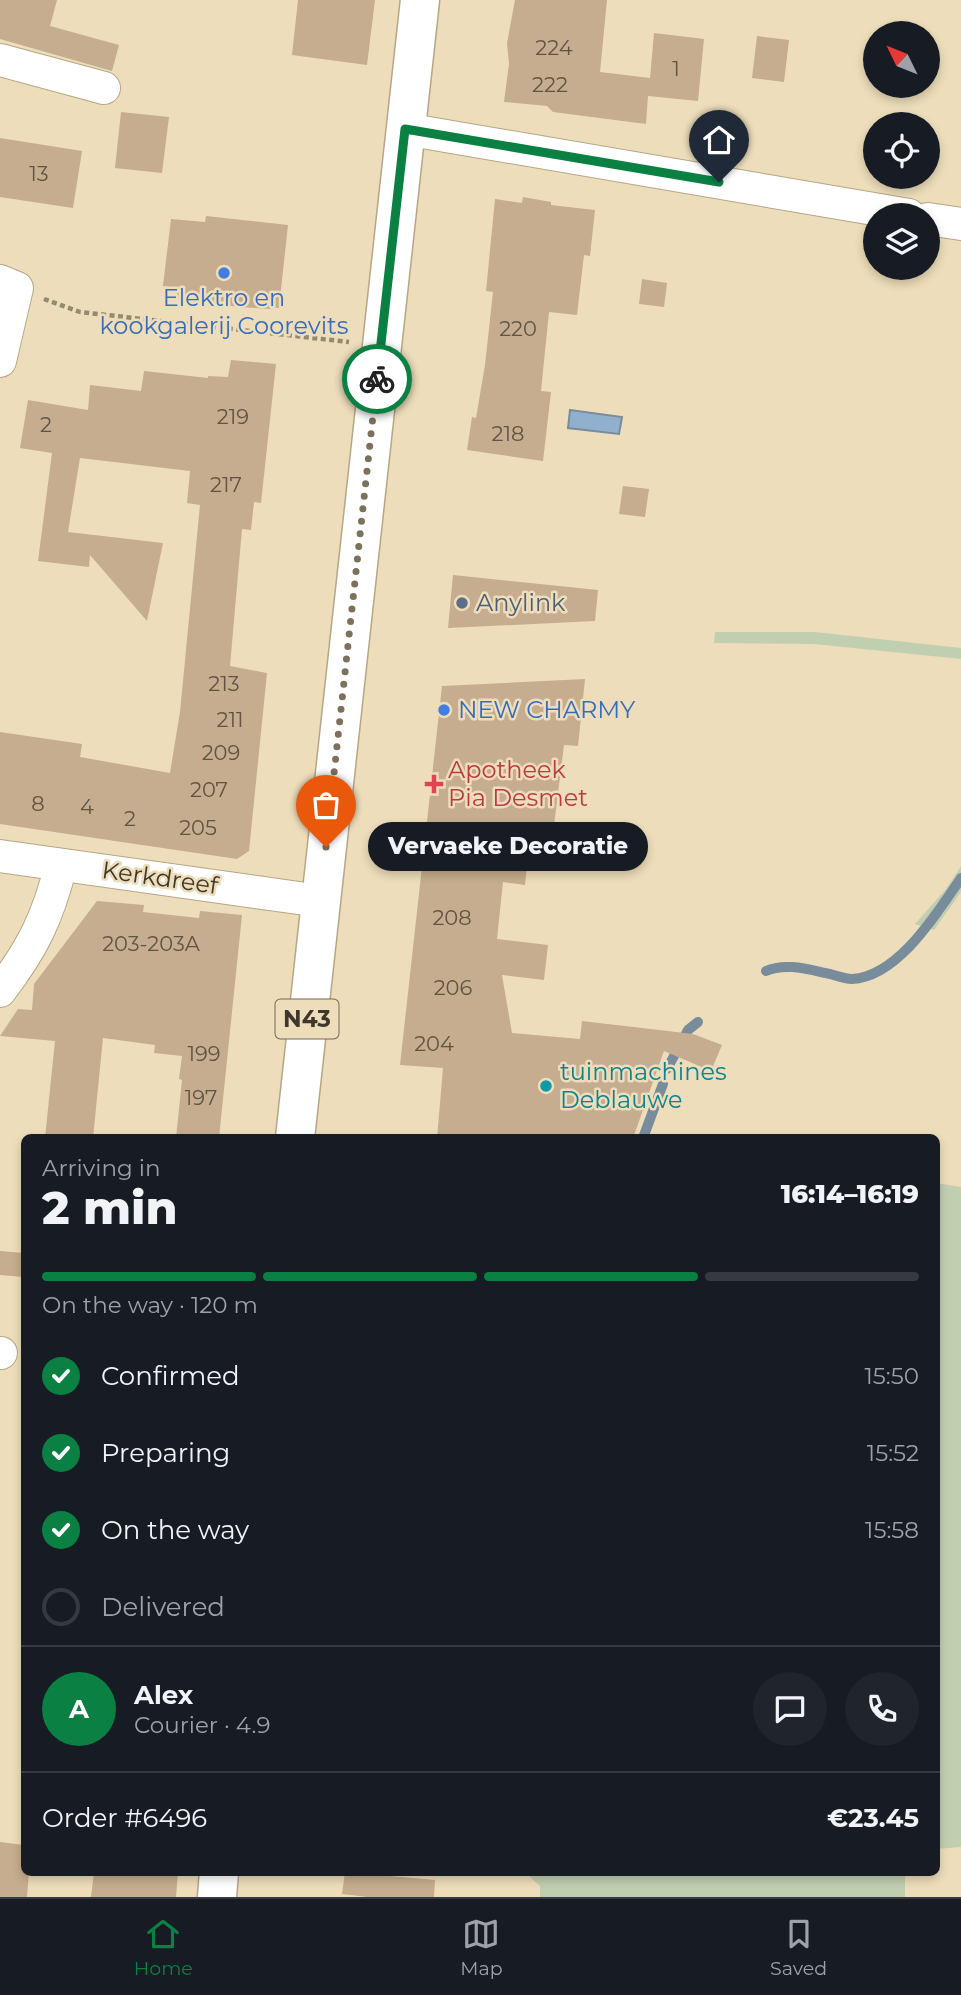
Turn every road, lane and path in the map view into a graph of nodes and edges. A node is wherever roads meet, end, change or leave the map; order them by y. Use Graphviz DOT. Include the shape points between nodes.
graph roads {
  1 [pos="420,0"];
  2 [pos="0,60"];
  3 [pos="104,88"];
  4 [pos="405,129"];
  5 [pos="863,207"];
  6 [pos="940,221"];
  7 [pos="961,224"];
  8 [pos="8,285"];
  9 [pos="381,346"];
  10 [pos="0,361"];
  11 [pos="0,856"];
  12 [pos="61,866"];
  13 [pos="320,901"];
  14 [pos="0,991"];
  15 [pos="295,1134"];
  16 [pos="219,1876"];
  17 [pos="217,1897"];
  1 -- 4 [label="main road, N43"];
  2 -- 3 [label="street"];
  4 -- 5 [label="street"];
  4 -- 9 [label="main road, N43"];
  6 -- 7 [label="street"];
  8 -- 9 [label="path" via="80,312"];
  8 -- 10 [label="street"];
  9 -- 13 [label="main road, N43"];
  11 -- 12 [label="street, Kerkdreef"];
  12 -- 13 [label="street, Kerkdreef"];
  12 -- 14 [label="street" via="47,916"];
  13 -- 15 [label="main road, N43"];
  16 -- 17 [label="main road"];
}
